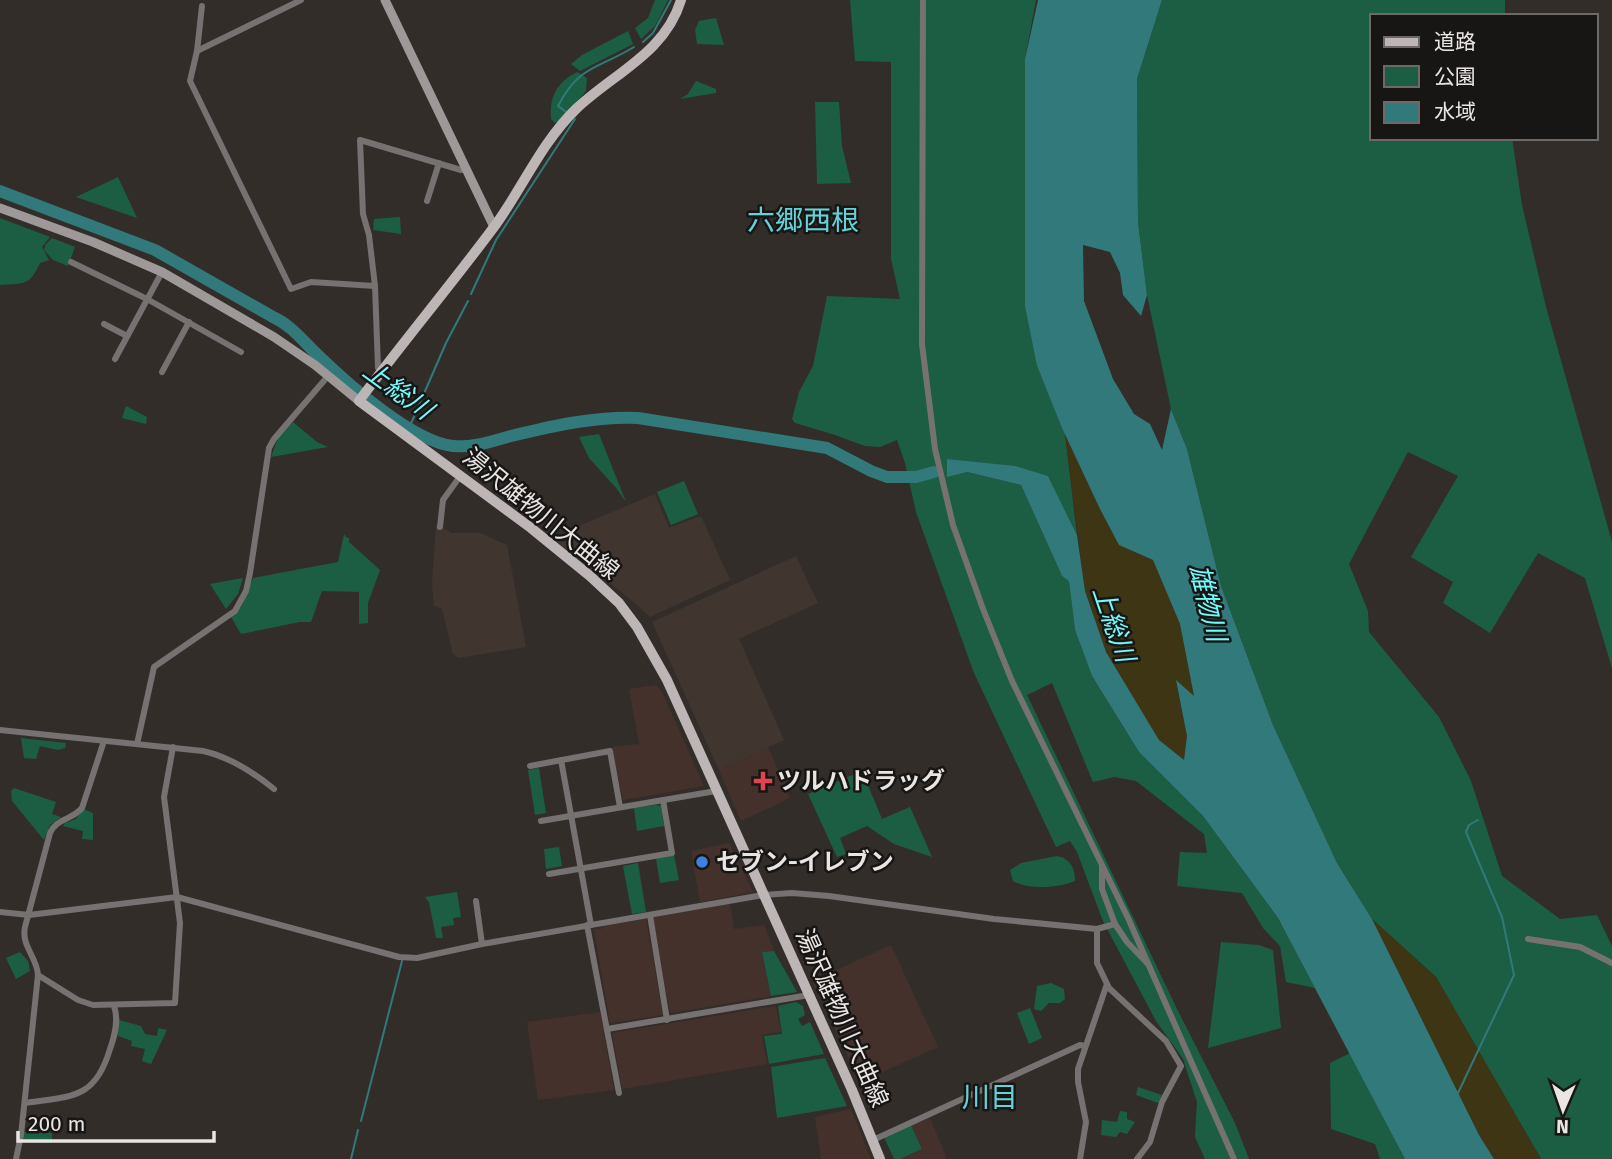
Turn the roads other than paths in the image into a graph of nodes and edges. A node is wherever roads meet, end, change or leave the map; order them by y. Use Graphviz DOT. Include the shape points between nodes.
graph roads {
  1 [pos="301,0"];
  2 [pos="385,0"];
  3 [pos="681,0"];
  4 [pos="923,0"];
  5 [pos="202,6"];
  6 [pos="197,51"];
  7 [pos="439,163"];
  8 [pos="466,169"];
  9 [pos="427,201"];
  10 [pos="0,208"];
  11 [pos="494,227"];
  12 [pos="71,262"];
  13 [pos="162,272"];
  14 [pos="375,286"];
  15 [pos="147,299"];
  16 [pos="189,322"];
  17 [pos="104,324"];
  18 [pos="127,335"];
  19 [pos="241,352"];
  20 [pos="115,359"];
  21 [pos="382,370"];
  22 [pos="162,372"];
  23 [pos="328,376"];
  24 [pos="361,399"];
  25 [pos="460,475"];
  26 [pos="440,527"];
  27 [pos="0,730"];
  28 [pos="104,741"];
  29 [pos="137,744"];
  30 [pos="173,747"];
  31 [pos="561,760"];
  32 [pos="530,766"];
  33 [pos="274,789"];
  34 [pos="716,791"];
  35 [pos="663,800"];
  36 [pos="620,807"];
  37 [pos="571,816"];
  38 [pos="541,821"];
  39 [pos="1102,864"];
  40 [pos="581,869"];
  41 [pos="549,874"];
  42 [pos="763,895"];
  43 [pos="177,897"];
  44 [pos="475,901"];
  45 [pos="0,912"];
  46 [pos="29,915"];
  47 [pos="650,915"];
  48 [pos="1115,924"];
  49 [pos="589,925"];
  50 [pos="1097,929"];
  51 [pos="1528,939"];
  52 [pos="482,944"];
  53 [pos="1612,963"];
  54 [pos="1150,965"];
  55 [pos="38,975"];
  56 [pos="1107,984"];
  57 [pos="809,995"];
  58 [pos="114,1006"];
  59 [pos="667,1020"];
  60 [pos="607,1029"];
  61 [pos="1085,1046"];
  62 [pos="619,1093"];
  63 [pos="25,1103"];
  64 [pos="873,1139"];
  65 [pos="16,1159"];
  66 [pos="880,1159"];
  67 [pos="1080,1159"];
  68 [pos="1137,1159"];
  69 [pos="1234,1159"];
  1 -- 6 [label="street"];
  2 -- 8 [label="street"];
  3 -- 11 [label="main road" via="671,26 656,44 600,87 558,128"];
  4 -- 39 [label="street" via="921,320 935,449 953,525 983,609 1012,681"];
  5 -- 6 [label="street"];
  6 -- 14 [label="street" via="190,81 291,289 311,282"];
  7 -- 8 [label="street"];
  7 -- 9 [label="street"];
  7 -- 14 [label="street" via="360,140 363,214"];
  8 -- 11 [label="street"];
  10 -- 13 [label="street"];
  11 -- 21 [label="main road"];
  12 -- 15 [label="street"];
  13 -- 15 [label="street"];
  13 -- 23 [label="street" via="274,337"];
  14 -- 21 [label="street"];
  15 -- 16 [label="street"];
  15 -- 18 [label="street"];
  16 -- 19 [label="street"];
  16 -- 22 [label="street"];
  17 -- 18 [label="street"];
  18 -- 20 [label="street"];
  21 -- 24 [label="main road"];
  23 -- 24 [label="street"];
  23 -- 29 [label="street" via="269,448 250,573 240,603 154,667"];
  24 -- 25 [label="main road, 湯沢雄物川大曲線"];
  25 -- 26 [label="street" via="443,500"];
  25 -- 34 [label="main road, 湯沢雄物川大曲線" via="571,559 619,603 656,658"];
  27 -- 28 [label="street"];
  28 -- 29 [label="street"];
  28 -- 46 [label="street" via="82,808 52,828"];
  29 -- 30 [label="street"];
  30 -- 33 [label="street" via="222,757"];
  30 -- 43 [label="street" via="164,797"];
  31 -- 32 [label="street"];
  31 -- 36 [label="street" via="610,751"];
  31 -- 37 [label="street"];
  34 -- 35 [label="street"];
  34 -- 42 [label="main road, 湯沢雄物川大曲線"];
  35 -- 36 [label="street"];
  35 -- 40 [label="street" via="672,853"];
  36 -- 37 [label="street"];
  37 -- 38 [label="street"];
  37 -- 40 [label="street"];
  39 -- 48 [label="street" via="1102,889"];
  39 -- 54 [label="street"];
  40 -- 41 [label="street"];
  40 -- 49 [label="street"];
  42 -- 47 [label="street"];
  42 -- 50 [label="street" via="829,896"];
  42 -- 57 [label="main road, 湯沢雄物川大曲線"];
  43 -- 46 [label="street"];
  43 -- 52 [label="street" via="399,957 417,958"];
  43 -- 58 [label="street" via="175,1003"];
  44 -- 52 [label="street"];
  45 -- 46 [label="street"];
  46 -- 55 [label="street" via="23,938"];
  47 -- 49 [label="street"];
  47 -- 59 [label="street"];
  48 -- 50 [label="street"];
  48 -- 54 [label="street"];
  49 -- 52 [label="street"];
  49 -- 60 [label="street"];
  50 -- 56 [label="street" via="1097,963"];
  51 -- 53 [label="street" via="1580,947"];
  54 -- 69 [label="street"];
  55 -- 58 [label="street" via="85,1003"];
  55 -- 63 [label="street"];
  56 -- 61 [label="street"];
  56 -- 68 [label="street" via="1166,1041 1181,1066 1162,1102 1150,1142"];
  57 -- 59 [label="street"];
  57 -- 64 [label="main road, 湯沢雄物川大曲線"];
  58 -- 63 [label="street" via="114,1035 95,1082 80,1093"];
  59 -- 60 [label="street"];
  60 -- 62 [label="street"];
  61 -- 64 [label="street"];
  61 -- 67 [label="street" via="1078,1069 1086,1122"];
  63 -- 65 [label="street"];
  64 -- 66 [label="main road, 湯沢雄物川大曲線"];
}
